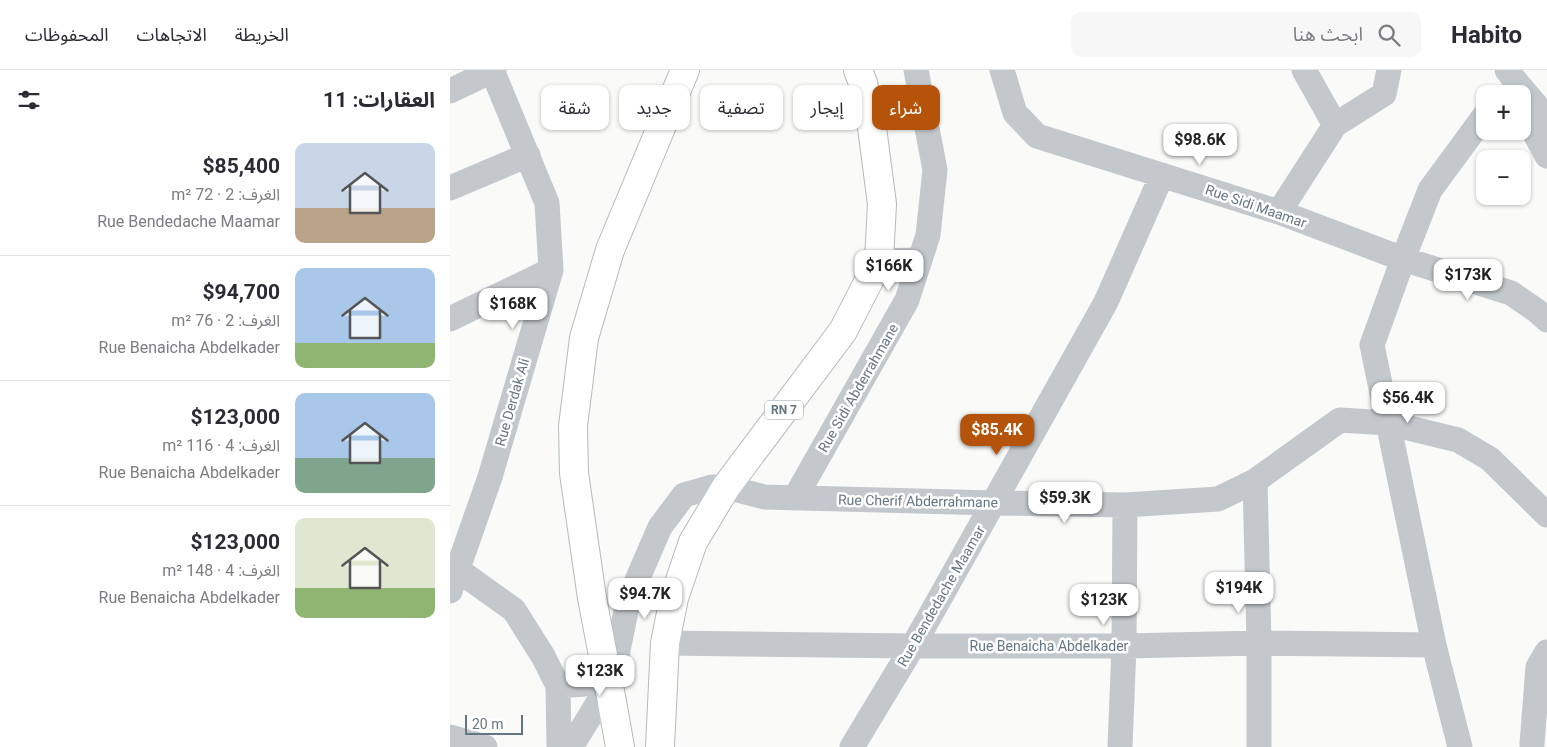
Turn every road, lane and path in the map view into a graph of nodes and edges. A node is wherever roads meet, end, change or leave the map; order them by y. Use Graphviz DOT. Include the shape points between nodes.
graph roads {
  1 [pos="493,70"];
  2 [pos="685,70"];
  3 [pos="858,70"];
  4 [pos="916,70"];
  5 [pos="1002,70"];
  6 [pos="1304,70"];
  7 [pos="1389,70"];
  8 [pos="1508,83"];
  9 [pos="450,91"];
  10 [pos="1547,118"];
  11 [pos="1335,125"];
  12 [pos="1476,127"];
  13 [pos="1531,127"];
  14 [pos="528,155"];
  15 [pos="1547,156"];
  16 [pos="1162,175"];
  17 [pos="450,188"];
  18 [pos="1279,212"];
  19 [pos="1403,259"];
  20 [pos="879,260"];
  21 [pos="920,260"];
  22 [pos="551,270"];
  23 [pos="450,319"];
  24 [pos="1547,320"];
  25 [pos="1388,422"];
  26 [pos="1255,481"];
  27 [pos="726,487"];
  28 [pos="795,498"];
  29 [pos="994,503"];
  30 [pos="1124,505"];
  31 [pos="1547,515"];
  32 [pos="453,576"];
  33 [pos="665,644"];
  34 [pos="1259,644"];
  35 [pos="1434,645"];
  36 [pos="913,646"];
  37 [pos="1124,646"];
  38 [pos="618,652"];
  39 [pos="1547,652"];
  40 [pos="558,686"];
  41 [pos="450,738"];
  42 [pos="1535,745"];
  43 [pos="485,747"];
  44 [pos="559,747"];
  45 [pos="571,747"];
  46 [pos="620,747"];
  47 [pos="660,747"];
  48 [pos="852,747"];
  49 [pos="1120,747"];
  50 [pos="1259,747"];
  51 [pos="1460,747"];
  1 -- 9 [label="street"];
  1 -- 14 [label="street, Rue Derdak Ali"];
  2 -- 46 [label="main road, bridge" via="610,250 584,338 574,426 574,473 592,598"];
  3 -- 20 [label="main road, RN 7" via="871,120 882,204"];
  4 -- 21 [label="street, Rue Sidi Abderrahmane" via="935,170 928,235"];
  5 -- 16 [label="street, Rue Sidi Maamar" via="1015,113 1037,136"];
  6 -- 11 [label="street"];
  7 -- 11 [label="street" via="1384,94"];
  8 -- 10 [label="street"];
  11 -- 18 [label="street"];
  12 -- 19 [label="street" via="1430,190"];
  13 -- 15 [label="street"];
  14 -- 17 [label="street"];
  14 -- 22 [label="street, Rue Derdak Ali" via="548,203"];
  16 -- 18 [label="street, Rue Sidi Maamar"];
  16 -- 29 [label="street, Rue Bendedache Maamar" via="1106,302"];
  18 -- 19 [label="street, Rue Sidi Maamar"];
  19 -- 24 [label="street, Rue Sidi Maamar" via="1511,293"];
  19 -- 25 [label="street" via="1372,345"];
  20 -- 21 [label="street"];
  20 -- 27 [label="main road, RN 7" via="843,331"];
  21 -- 28 [label="street, Rue Sidi Abderrahmane" via="907,300"];
  22 -- 23 [label="street"];
  22 -- 32 [label="street, Rue Derdak Ali" via="490,477"];
  25 -- 26 [label="street, Rue Cherif Abderrahmane" via="1340,420"];
  25 -- 31 [label="street, Rue Cherif Abderrahmane" via="1458,440 1490,460"];
  25 -- 35 [label="street"];
  26 -- 30 [label="street, Rue Cherif Abderrahmane" via="1218,498"];
  26 -- 34 [label="street"];
  27 -- 28 [label="street, Rue Cherif Abderrahmane" via="764,497"];
  27 -- 33 [label="main road, RN 7" via="693,542 674,598"];
  27 -- 38 [label="street" via="712,487 684,495 660,527 628,601"];
  28 -- 29 [label="street, Rue Cherif Abderrahmane"];
  29 -- 30 [label="street, Rue Cherif Abderrahmane"];
  29 -- 36 [label="street, Rue Bendedache Maamar"];
  30 -- 37 [label="street"];
  32 -- 40 [label="street" via="514,610 544,656"];
  33 -- 36 [label="street, Rue Benaicha Abdelkader"];
  33 -- 47 [label="main road, RN 7"];
  34 -- 35 [label="street, Rue Benaicha Abdelkader"];
  34 -- 37 [label="street, Rue Benaicha Abdelkader"];
  34 -- 50 [label="street"];
  35 -- 51 [label="street"];
  36 -- 37 [label="street, Rue Benaicha Abdelkader"];
  36 -- 48 [label="street, Rue Bendedache Maamar"];
  37 -- 49 [label="street"];
  38 -- 40 [label="street" via="585,684"];
  38 -- 45 [label="street" via="612,680"];
  39 -- 42 [label="street" via="1538,666"];
  40 -- 44 [label="street"];
  41 -- 43 [label="street"];
}
